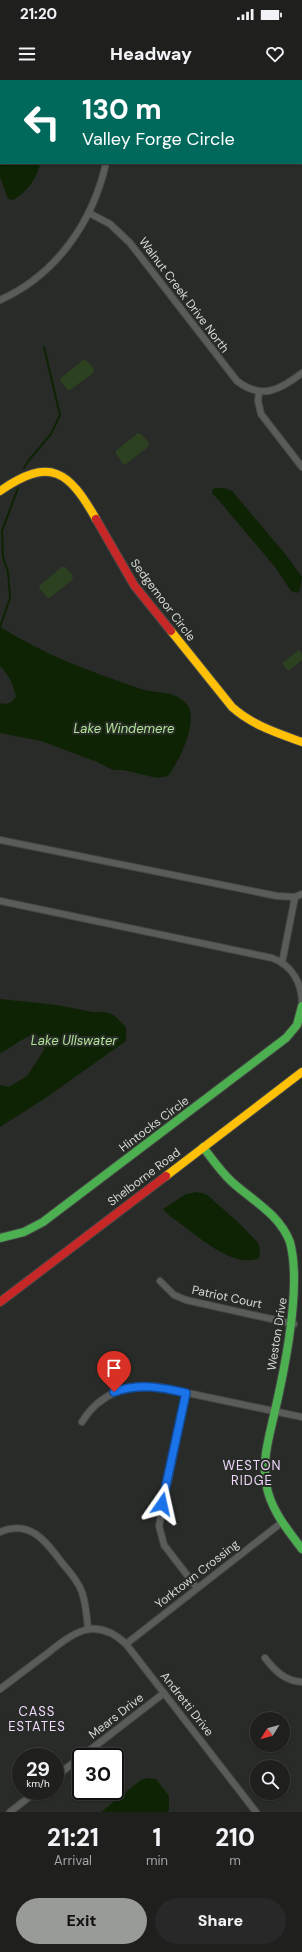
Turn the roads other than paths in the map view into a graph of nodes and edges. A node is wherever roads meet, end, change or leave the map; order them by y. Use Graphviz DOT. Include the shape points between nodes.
graph roads {
  1 [pos="106,164"];
  2 [pos="89,213"];
  3 [pos="0,300"];
  4 [pos="302,373"];
  5 [pos="259,392"];
  6 [pos="302,467"];
  7 [pos="0,491"];
  8 [pos="302,742"];
  9 [pos="0,840"];
  10 [pos="302,894"];
  11 [pos="295,897"];
  12 [pos="0,900"];
  13 [pos="282,963"];
  14 [pos="302,1005"];
  15 [pos="302,1072"];
  16 [pos="203,1147"];
  17 [pos="0,1238"];
  18 [pos="160,1282"];
  19 [pos="0,1302"];
  20 [pos="294,1324"];
  21 [pos="186,1393"];
  22 [pos="275,1411"];
  23 [pos="302,1418"];
  24 [pos="82,1422"];
  25 [pos="281,1523"];
  26 [pos="0,1532"];
  27 [pos="302,1549"];
  28 [pos="197,1588"];
  29 [pos="88,1629"];
  30 [pos="126,1644"];
  31 [pos="265,1658"];
  32 [pos="302,1682"];
  33 [pos="0,1690"];
  34 [pos="164,1693"];
  35 [pos="93,1748"];
  36 [pos="72,1764"];
  37 [pos="64,1770"];
  38 [pos="25,1800"];
  39 [pos="10,1812"];
  40 [pos="256,1812"];
  1 -- 2 [label="street" via="103,179"];
  2 -- 3 [label="street" via="70,243 53,262 23,288"];
  2 -- 5 [label="street, Walnut Creek Drive North" via="110,224 124,236 232,377 247,388"];
  4 -- 5 [label="street" via="280,388"];
  5 -- 6 [label="street" via="261,414"];
  7 -- 8 [label="street, Sedgemoor Circle" via="22,476 34,472 54,474 70,482 82,494 134,585 232,707 258,726"];
  9 -- 11 [label="street" via="276,896"];
  10 -- 11 [label="street"];
  11 -- 13 [label="street"];
  12 -- 13 [label="street, Hintocks Circle" via="266,956"];
  13 -- 14 [label="street, Hintocks Circle" via="291,971 298,983"];
  14 -- 17 [label="street, Hintocks Circle" via="293,1032 280,1043 44,1222 24,1232"];
  15 -- 16 [label="street, Shelborne Road"];
  16 -- 19 [label="street, Shelborne Road"];
  16 -- 20 [label="street, Weston Drive" via="232,1181 270,1212 289,1241 294,1254 297,1279"];
  18 -- 20 [label="street, Patriot Court" via="174,1295 186,1300"];
  20 -- 22 [label="street, Weston Drive"];
  21 -- 22 [label="street"];
  21 -- 24 [label="street" via="152,1386 121,1390 96,1403"];
  21 -- 28 [label="street" via="159,1526 164,1545"];
  22 -- 23 [label="street"];
  22 -- 25 [label="street, Weston Drive" via="265,1473 270,1498"];
  25 -- 27 [label="street, Weston Drive"];
  25 -- 28 [label="street, Yorktown Crossing"];
  26 -- 29 [label="street" via="13,1528 24,1530 36,1534 47,1543 80,1588"];
  28 -- 30 [label="street, Yorktown Crossing"];
  29 -- 30 [label="street, Andretti Drive" via="109,1632"];
  29 -- 33 [label="street" via="70,1636"];
  30 -- 34 [label="street, Andretti Drive"];
  31 -- 32 [label="street" via="285,1677"];
  34 -- 35 [label="street, Mears Drive"];
  34 -- 40 [label="street, Andretti Drive"];
  36 -- 37 [label="street, Mears Drive"];
  38 -- 39 [label="street"];
}
